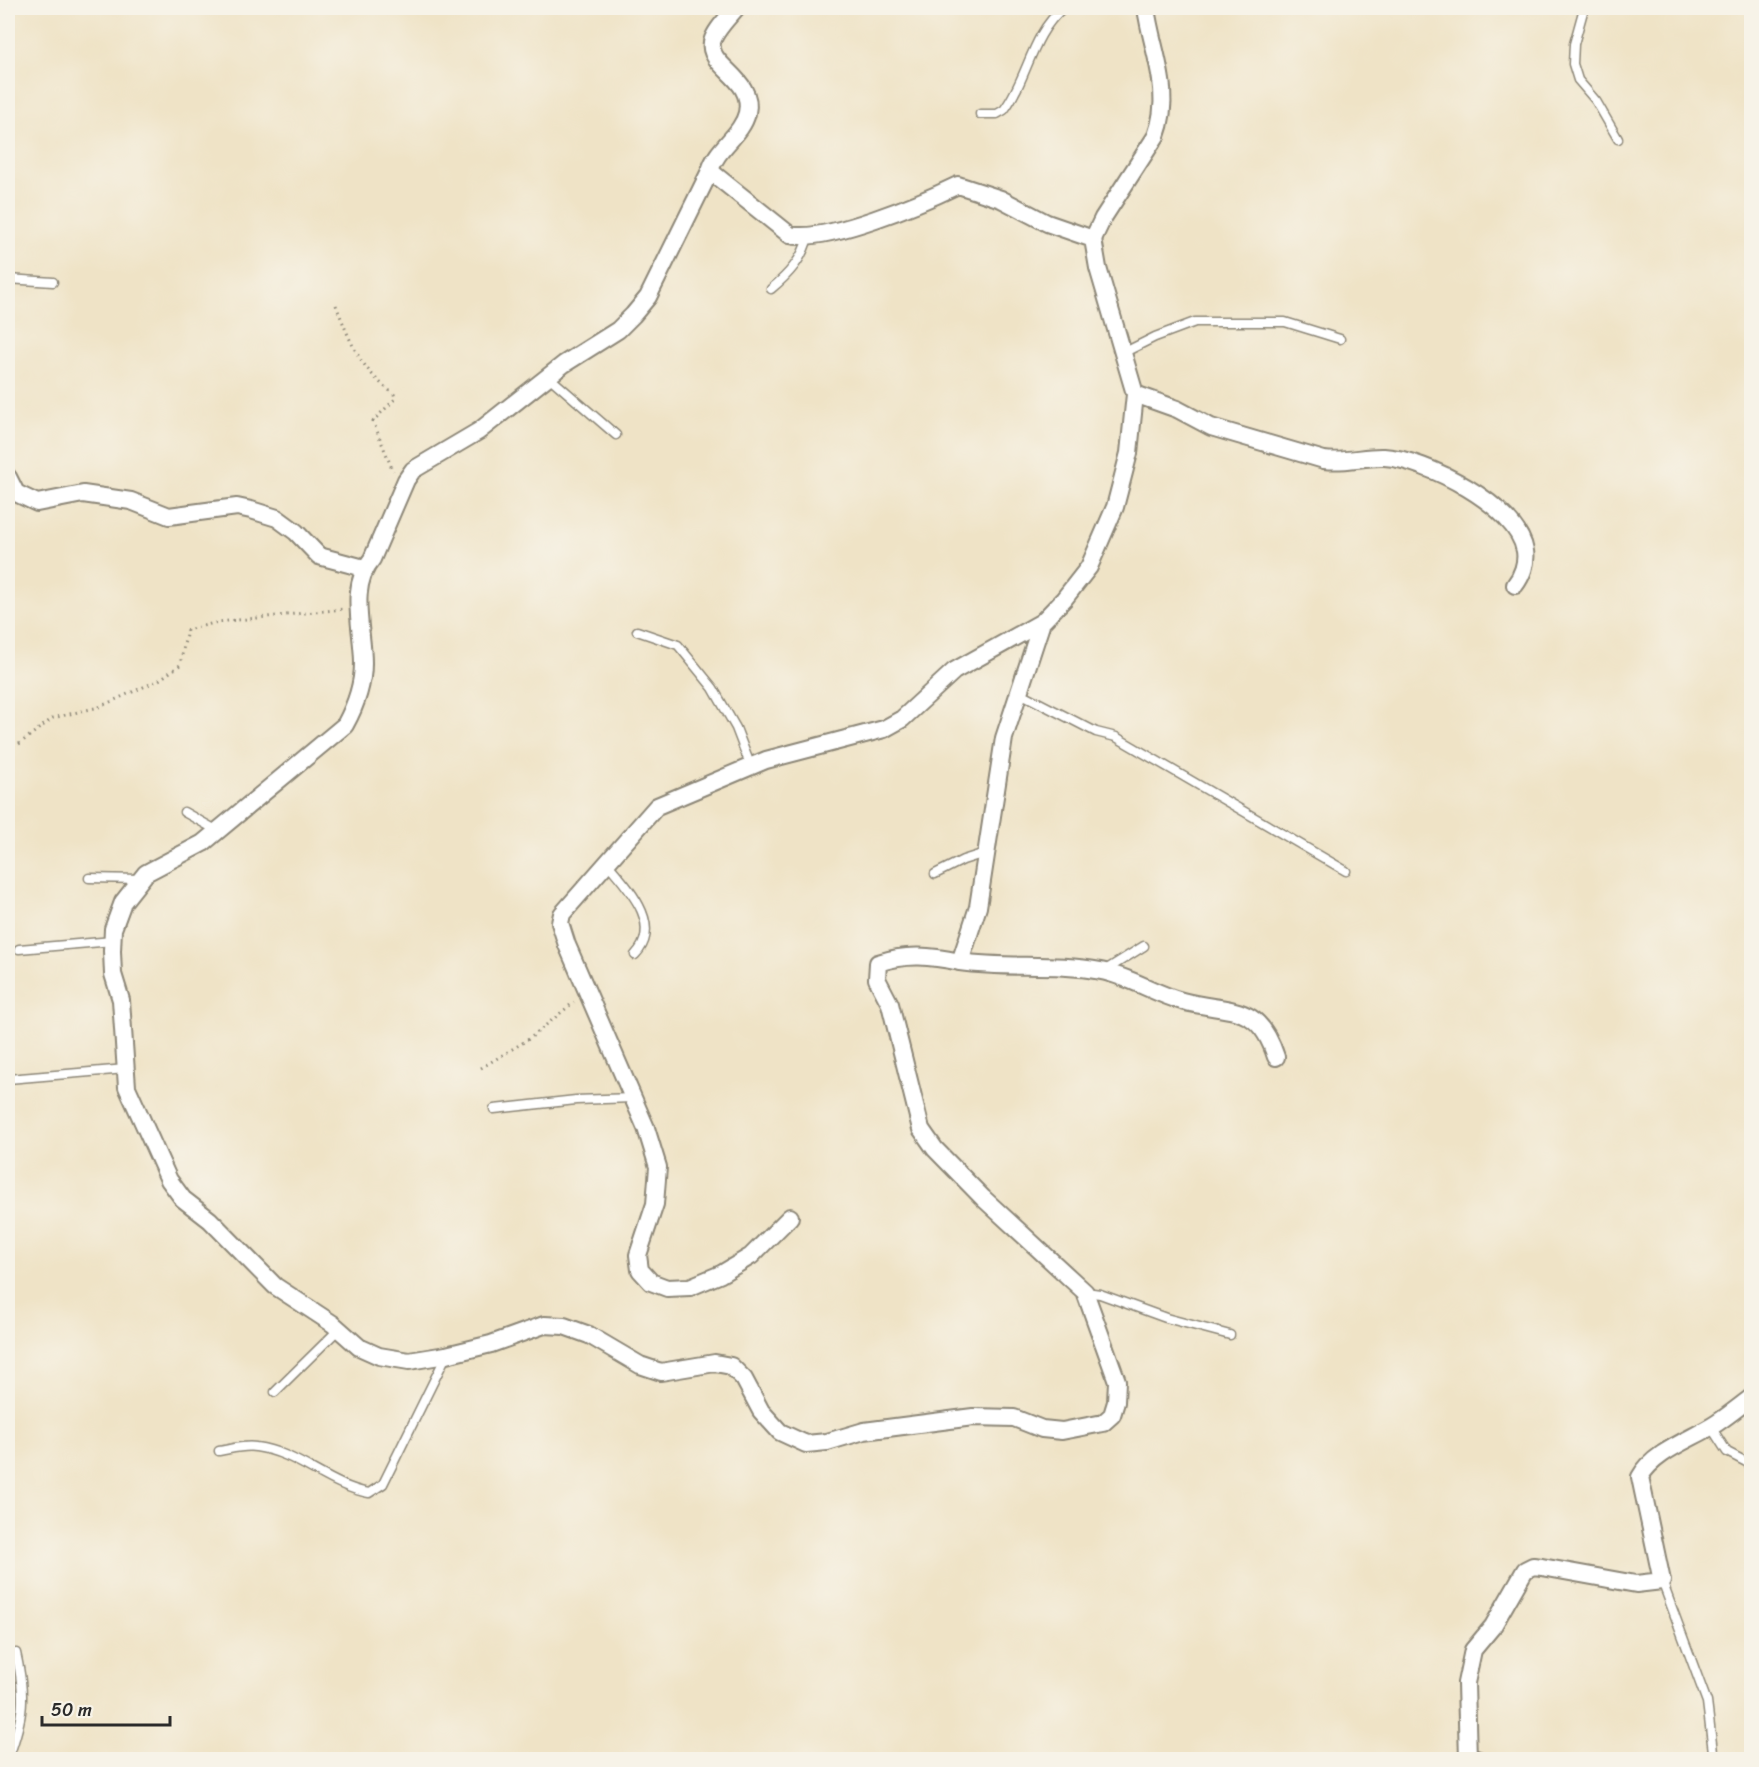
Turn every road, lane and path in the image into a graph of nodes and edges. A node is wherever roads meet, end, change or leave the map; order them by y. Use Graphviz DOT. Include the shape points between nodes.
graph roads {
  1 [pos="736,8"];
  2 [pos="1063,8"];
  3 [pos="1146,8"];
  4 [pos="1584,8"];
  5 [pos="980,114"];
  6 [pos="1618,139"];
  7 [pos="710,171"];
  8 [pos="808,237"];
  9 [pos="1093,239"];
  10 [pos="8,279"];
  11 [pos="53,282"];
  12 [pos="771,289"];
  13 [pos="336,306"];
  14 [pos="1340,339"];
  15 [pos="1124,353"];
  16 [pos="549,377"];
  17 [pos="1135,394"];
  18 [pos="616,435"];
  19 [pos="8,477"];
  20 [pos="400,490"];
  21 [pos="364,568"];
  22 [pos="1515,585"];
  23 [pos="358,608"];
  24 [pos="1042,622"];
  25 [pos="637,631"];
  26 [pos="1020,693"];
  27 [pos="19,744"];
  28 [pos="751,767"];
  29 [pos="184,812"];
  30 [pos="219,831"];
  31 [pos="985,853"];
  32 [pos="608,864"];
  33 [pos="1346,871"];
  34 [pos="935,874"];
  35 [pos="89,878"];
  36 [pos="140,879"];
  37 [pos="112,941"];
  38 [pos="1144,946"];
  39 [pos="19,949"];
  40 [pos="635,955"];
  41 [pos="960,962"];
  42 [pos="1103,971"];
  43 [pos="587,991"];
  44 [pos="1276,1057"];
  45 [pos="481,1068"];
  46 [pos="127,1069"];
  47 [pos="8,1079"];
  48 [pos="633,1098"];
  49 [pos="494,1109"];
  50 [pos="790,1217"];
  51 [pos="1085,1292"];
  52 [pos="339,1329"];
  53 [pos="1230,1335"];
  54 [pos="446,1355"];
  55 [pos="275,1392"];
  56 [pos="1752,1397"];
  57 [pos="1711,1427"];
  58 [pos="219,1451"];
  59 [pos="1752,1465"];
  60 [pos="1662,1581"];
  61 [pos="16,1653"];
  62 [pos="1468,1755"];
  63 [pos="8,1759"];
  64 [pos="1491,1760"];
  65 [pos="1714,1760"];
  1 -- 7 [label="street" via="715,36 712,51 742,86 747,95 747,112 745,120 713,159"];
  2 -- 5 [label="lane" via="1039,36 1004,110"];
  3 -- 9 [label="street" via="1163,81 1160,124"];
  4 -- 6 [label="lane" via="1573,64 1578,80 1596,101"];
  7 -- 8 [label="street" via="789,235"];
  7 -- 16 [label="street" via="648,297 618,330"];
  8 -- 9 [label="street" via="906,207 958,185 1002,199 1047,223"];
  8 -- 12 [label="lane" via="804,252 791,271"];
  9 -- 15 [label="street"];
  10 -- 11 [label="lane"];
  13 -- 20 [label="path" via="363,365 374,380 394,394 395,399 374,421"];
  14 -- 15 [label="lane" via="1285,322 1195,322"];
  15 -- 17 [label="street"];
  16 -- 18 [label="lane"];
  16 -- 20 [label="street" via="479,431 413,470"];
  17 -- 22 [label="street" via="1211,427 1324,460 1384,457 1434,471 1484,497 1516,530 1525,550 1522,574"];
  17 -- 24 [label="street" via="1129,453 1115,507 1089,567"];
  19 -- 21 [label="street" via="16,493 37,503 83,494 131,501 169,516 237,507 251,510 277,518 319,556"];
  20 -- 21 [label="street" via="372,559"];
  21 -- 23 [label="street"];
  23 -- 27 [label="path" via="218,622 187,630 180,665 159,680 99,707 53,718"];
  23 -- 30 [label="street" via="363,663 360,690 345,725"];
  24 -- 26 [label="street"];
  24 -- 28 [label="street" via="954,671 902,719 884,729"];
  25 -- 28 [label="lane" via="678,645 713,688 736,728"];
  26 -- 31 [label="street" via="1004,738"];
  26 -- 33 [label="lane" via="1096,732 1116,737"];
  28 -- 32 [label="street" via="657,806"];
  29 -- 30 [label="lane"];
  30 -- 36 [label="street"];
  31 -- 34 [label="lane"];
  31 -- 41 [label="street" via="978,907"];
  32 -- 40 [label="lane" via="643,913 646,938"];
  32 -- 43 [label="street" via="570,903 560,923"];
  35 -- 36 [label="lane"];
  36 -- 37 [label="street" via="123,902"];
  37 -- 39 [label="lane"];
  37 -- 46 [label="street"];
  38 -- 42 [label="lane"];
  41 -- 42 [label="street"];
  41 -- 51 [label="street" via="919,955 888,959 876,967 877,979 890,1004 921,1129 983,1198"];
  42 -- 44 [label="street" via="1182,1001 1256,1019 1268,1034"];
  43 -- 45 [label="path" via="529,1039"];
  43 -- 48 [label="street"];
  46 -- 47 [label="lane"];
  46 -- 52 [label="street" via="132,1101 169,1180 183,1199 210,1220 275,1286"];
  48 -- 49 [label="lane"];
  48 -- 50 [label="street" via="658,1167 655,1204 638,1255 640,1270 651,1282 667,1288 690,1287 721,1274 750,1256"];
  51 -- 53 [label="lane"];
  51 -- 54 [label="street" via="1117,1381 1116,1402 1112,1415 1103,1423 1062,1431 1042,1429 1014,1418 973,1417 864,1431 806,1444 780,1432 731,1366 715,1364 661,1372 640,1365 589,1335 564,1326 543,1325"];
  52 -- 54 [label="street" via="358,1347 379,1356 410,1361"];
  52 -- 55 [label="lane"];
  54 -- 58 [label="lane" via="383,1484 369,1493 352,1490 286,1455 257,1447"];
  56 -- 57 [label="street"];
  57 -- 59 [label="lane" via="1727,1452"];
  57 -- 60 [label="street" via="1669,1451 1640,1477"];
  60 -- 62 [label="street" via="1636,1584 1542,1567 1525,1570 1493,1626 1473,1650 1466,1683"];
  60 -- 65 [label="lane" via="1707,1702"];
  61 -- 63 [label="lane" via="24,1687 20,1724"];
  62 -- 64 [label="lane"];
}
